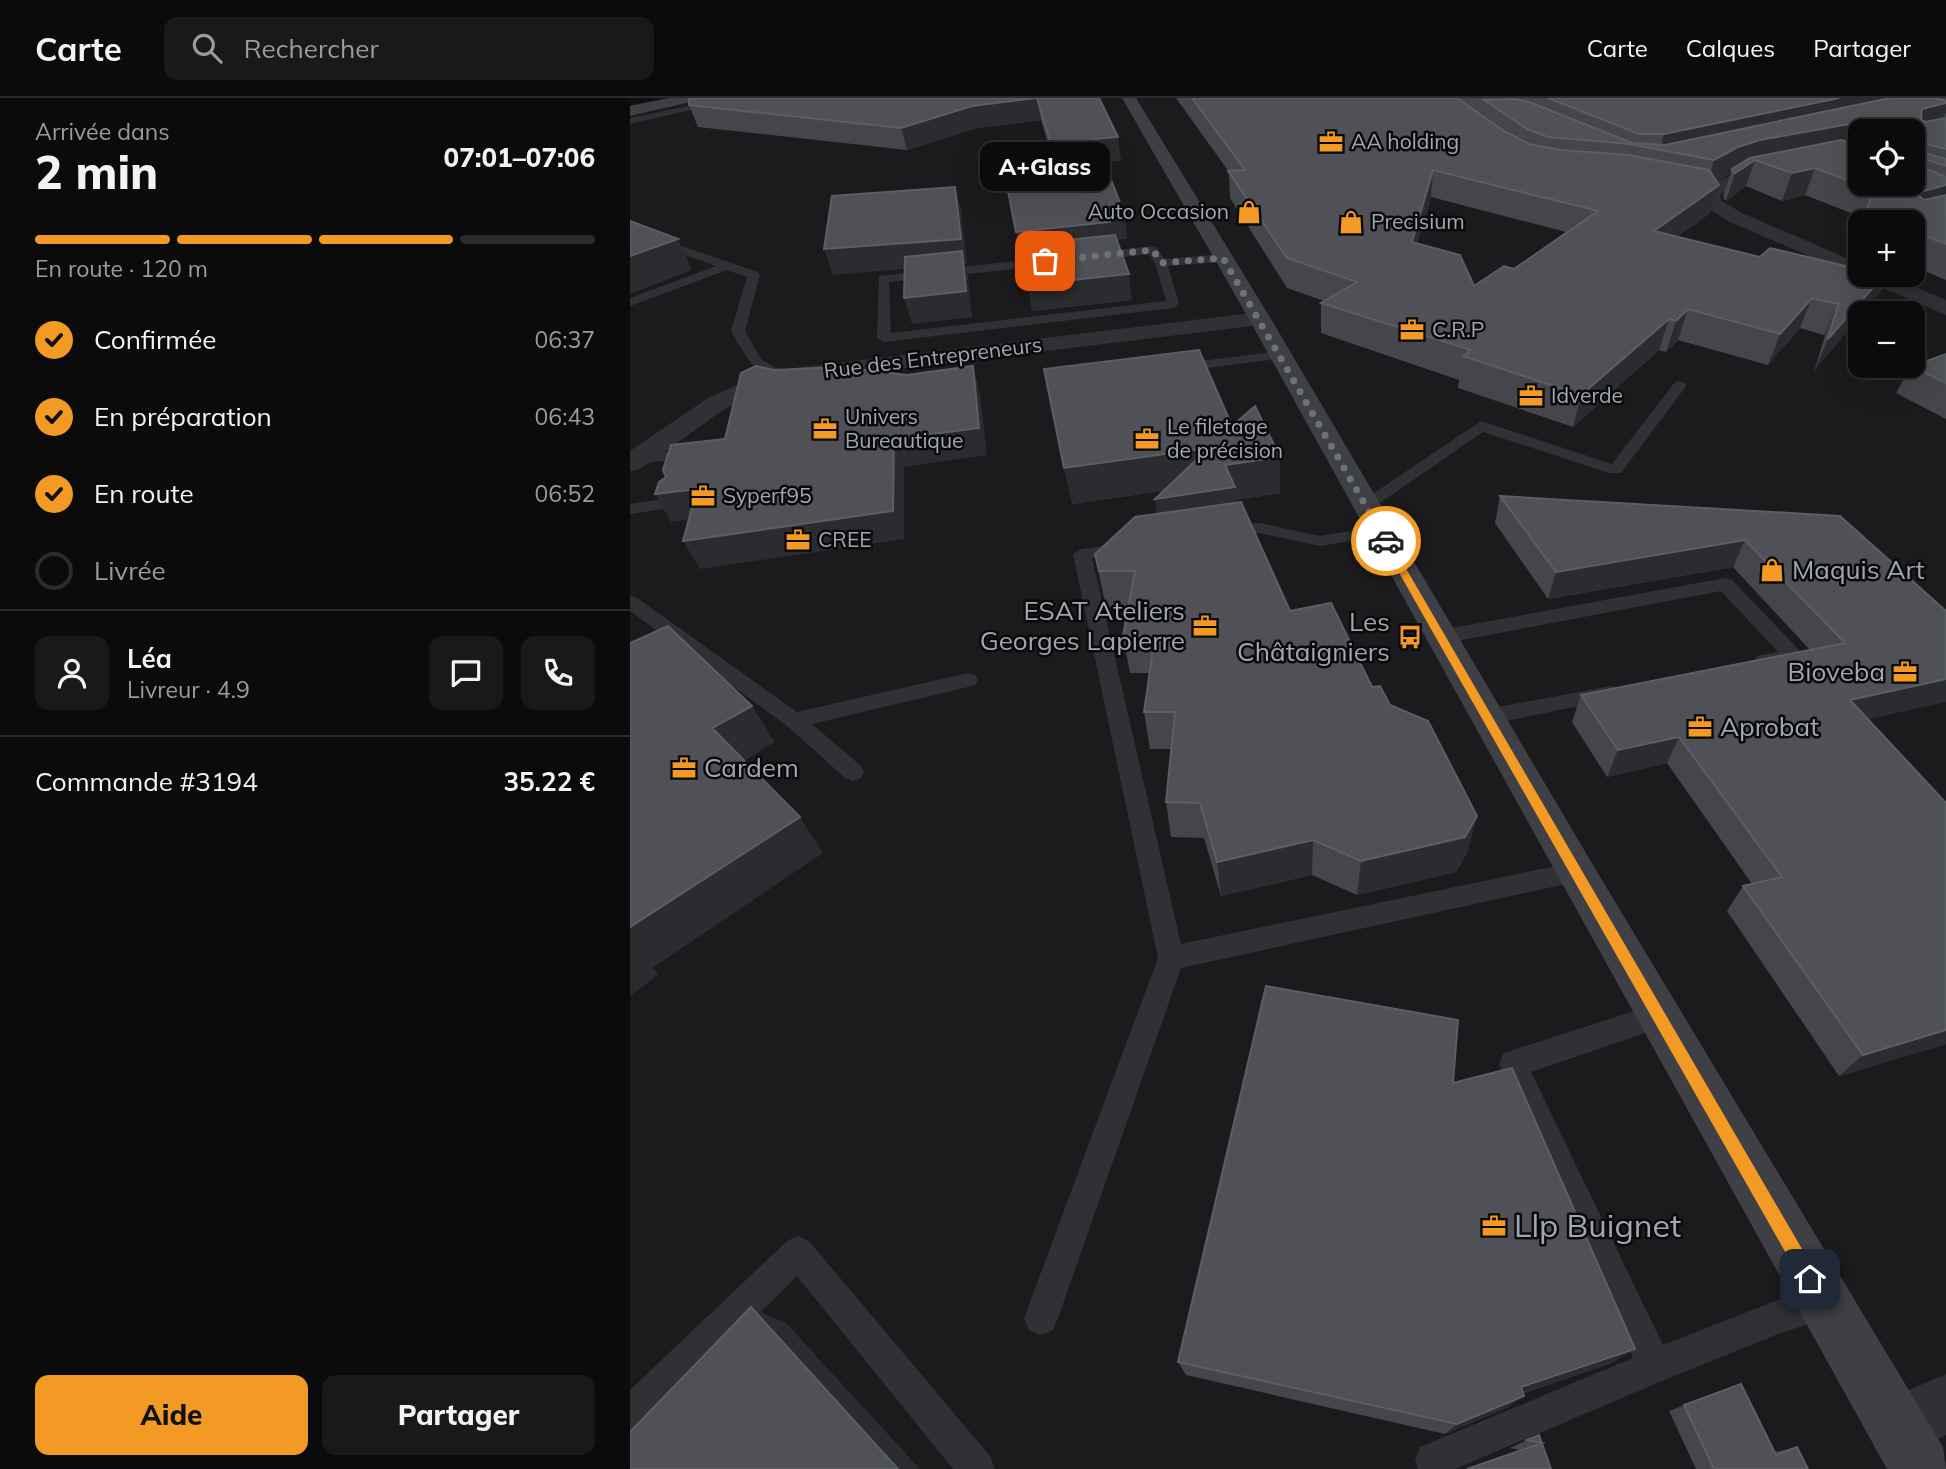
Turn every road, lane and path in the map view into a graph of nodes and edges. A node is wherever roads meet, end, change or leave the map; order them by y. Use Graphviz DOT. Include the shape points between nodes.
graph roads {
  1 [pos="690,98"];
  2 [pos="738,98"];
  3 [pos="1129,98"];
  4 [pos="630,111"];
  5 [pos="630,121"];
  6 [pos="1848,158"];
  7 [pos="630,236"];
  8 [pos="1223,258"];
  9 [pos="1161,263"];
  10 [pos="726,266"];
  11 [pos="1848,266"];
  12 [pos="1897,287"];
  13 [pos="630,302"];
  14 [pos="1946,308"];
  15 [pos="1260,319"];
  16 [pos="1281,355"];
  17 [pos="1156,370"];
  18 [pos="779,376"];
  19 [pos="1680,385"];
  20 [pos="717,450"];
  21 [pos="632,462"];
  22 [pos="671,503"];
  23 [pos="630,509"];
  24 [pos="1373,518"];
  25 [pos="1205,536"];
  26 [pos="1150,544"];
  27 [pos="630,603"];
  28 [pos="1441,637"];
  29 [pos="1738,667"];
  30 [pos="968,680"];
  31 [pos="1629,689"];
  32 [pos="1487,717"];
  33 [pos="794,720"];
  34 [pos="853,772"];
  35 [pos="1575,872"];
  36 [pos="1171,958"];
  37 [pos="1659,1016"];
  38 [pos="1824,1303"];
  39 [pos="1041,1318"];
  40 [pos="1656,1366"];
  41 [pos="630,1415"];
  42 [pos="1922,1433"];
  43 [pos="1433,1460"];
  44 [pos="977,1469"];
  1 -- 4 [label="street"];
  2 -- 5 [label="lane"];
  3 -- 8 [label="street"];
  6 -- 11 [label="street" via="1734,178 1704,192 1735,216"];
  7 -- 10 [label="lane" via="636,234"];
  8 -- 9 [label="lane"];
  8 -- 15 [label="street"];
  9 -- 9 [label="lane" via="1153,250 883,279 884,338 1173,304"];
  10 -- 13 [label="lane"];
  10 -- 18 [label="lane" via="754,275 738,331 756,362"];
  12 -- 14 [label="street"];
  15 -- 16 [label="street"];
  15 -- 18 [label="street, Rue des Entrepreneurs"];
  16 -- 17 [label="lane"];
  16 -- 24 [label="street"];
  18 -- 21 [label="street, Rue des Entrepreneurs" via="717,403"];
  19 -- 24 [label="lane" via="1615,470 1481,426"];
  20 -- 21 [label="lane"];
  22 -- 23 [label="lane"];
  24 -- 25 [label="lane" via="1320,541 1259,528"];
  24 -- 28 [label="street"];
  26 -- 36 [label="lane" via="1082,554"];
  27 -- 33 [label="lane"];
  28 -- 29 [label="lane" via="1725,584 1793,656"];
  28 -- 32 [label="street"];
  30 -- 33 [label="lane"];
  31 -- 32 [label="lane"];
  32 -- 35 [label="street"];
  33 -- 34 [label="lane"];
  35 -- 36 [label="lane"];
  35 -- 37 [label="street"];
  36 -- 39 [label="lane"];
  37 -- 38 [label="street"];
  37 -- 40 [label="lane" via="1513,1064"];
  38 -- 40 [label="lane"];
  38 -- 42 [label="street"];
  40 -- 43 [label="lane"];
  41 -- 44 [label="lane" via="798,1252"];
}
